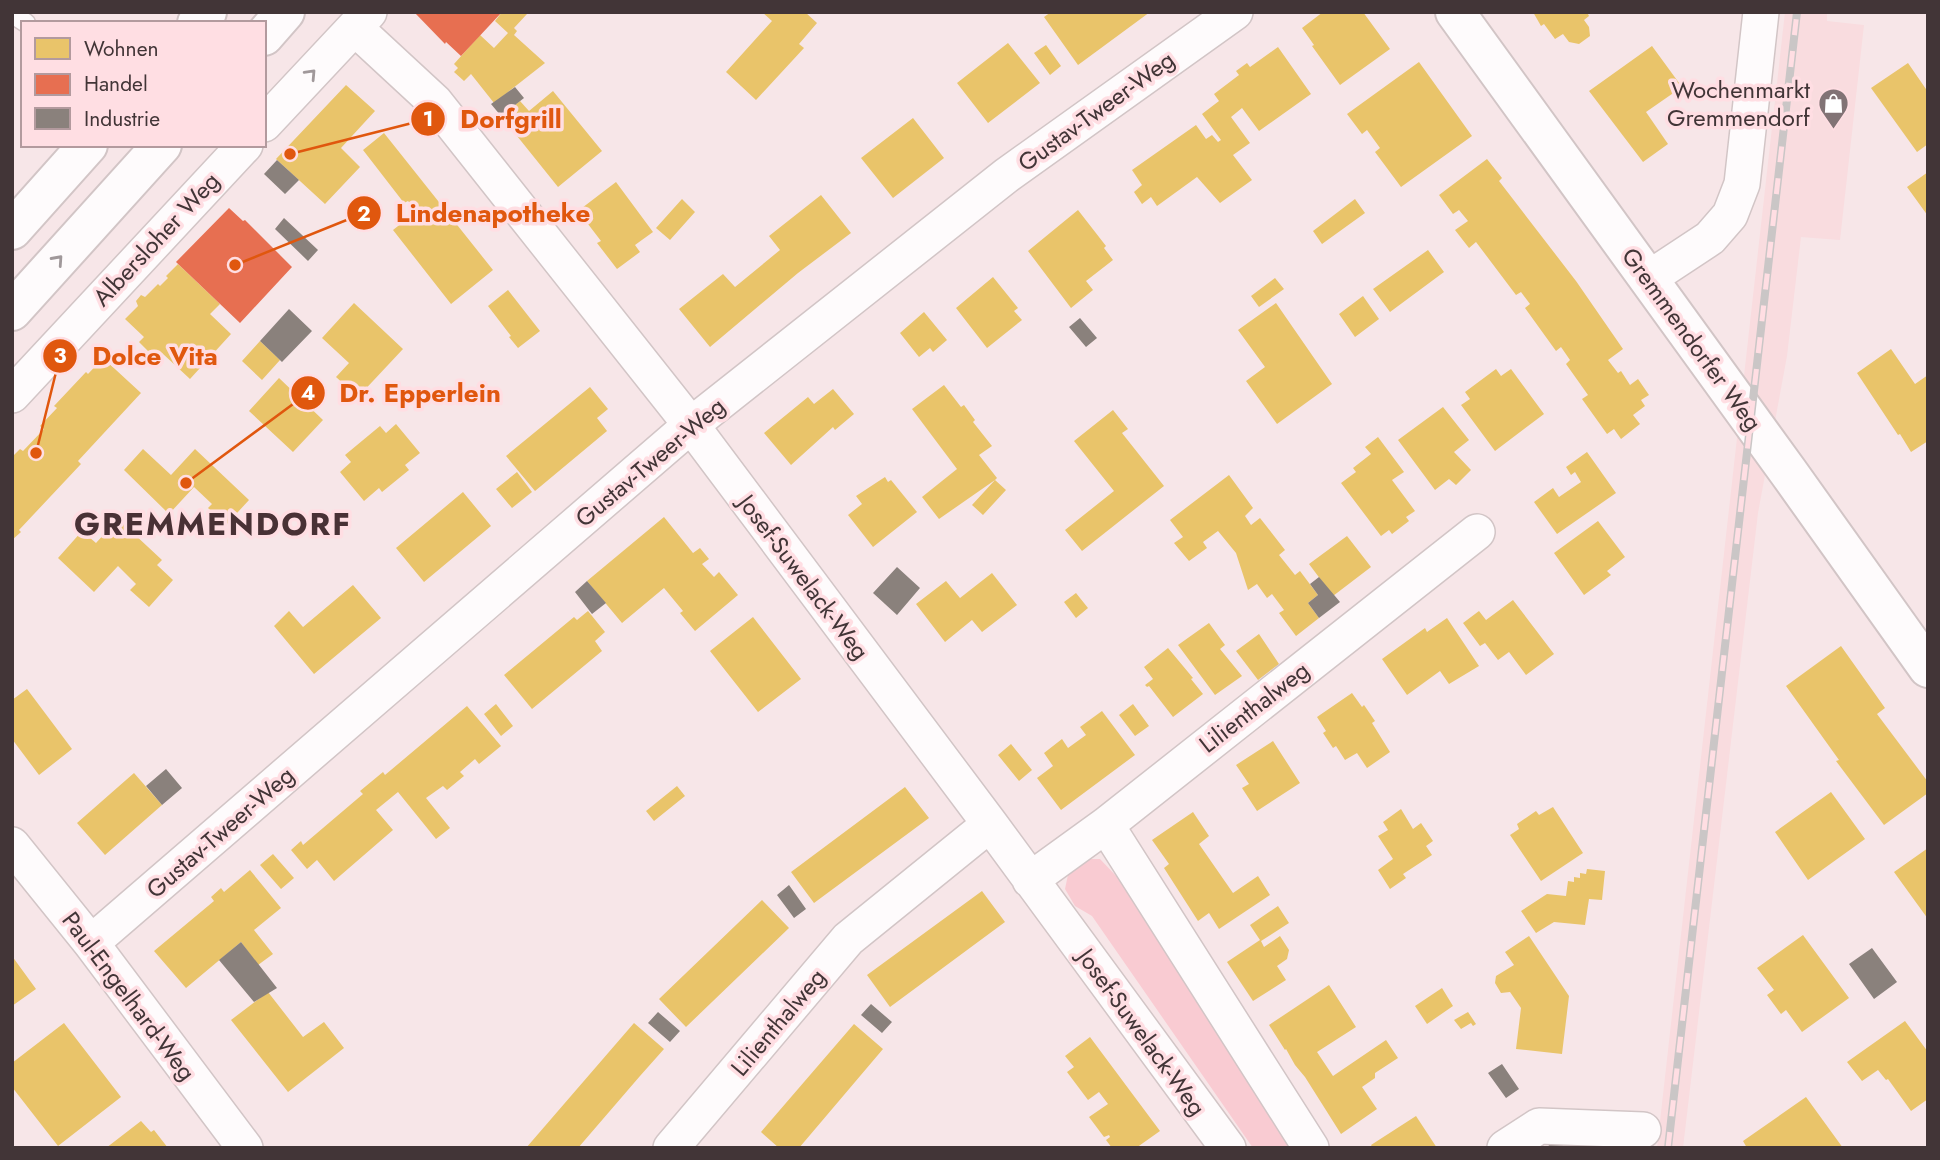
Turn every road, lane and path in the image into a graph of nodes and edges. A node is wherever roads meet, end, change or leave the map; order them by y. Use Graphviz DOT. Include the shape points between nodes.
graph roads {
  1 [pos="285,12"];
  2 [pos="1234,12"];
  3 [pos="1455,12"];
  4 [pos="1761,12"];
  5 [pos="362,20"];
  6 [pos="266,34"];
  7 [pos="266,122"];
  8 [pos="86,147"];
  9 [pos="160,147"];
  10 [pos="242,147"];
  11 [pos="12,230"];
  12 [pos="1648,279"];
  13 [pos="12,311"];
  14 [pos="12,396"];
  15 [pos="691,425"];
  16 [pos="1477,532"];
  17 [pos="1928,668"];
  18 [pos="989,824"];
  19 [pos="1106,825"];
  20 [pos="12,845"];
  21 [pos="1030,880"];
  22 [pos="91,943"];
  23 [pos="1643,1130"];
  24 [pos="245,1148"];
  25 [pos="671,1148"];
  26 [pos="1228,1148"];
  27 [pos="1311,1148"];
  28 [pos="1505,1148"];
  1 -- 6 [label="street"];
  2 -- 15 [label="street, Gustav-Tweer-Weg" via="1007,175"];
  3 -- 12 [label="street, Gremmendorfer Weg"];
  4 -- 12 [label="street" via="1742,184 1730,215 1710,238"];
  7 -- 5 [label="street, one-way"];
  5 -- 15 [label="street, Josef-Suwelack-Weg" via="435,102"];
  8 -- 11 [label="street"];
  13 -- 9 [label="street, one-way"];
  10 -- 14 [label="street, Albersloher Weg"];
  12 -- 17 [label="street, Gremmendorfer Weg"];
  15 -- 18 [label="street, Josef-Suwelack-Weg"];
  15 -- 22 [label="street, Gustav-Tweer-Weg"];
  16 -- 19 [label="street, Lilienthalweg"];
  18 -- 21 [label="street, Josef-Suwelack-Weg"];
  18 -- 25 [label="street, Lilienthalweg" via="848,939"];
  19 -- 21 [label="street, Lilienthalweg"];
  19 -- 27 [label="street"];
  20 -- 22 [label="street, Paul-Engelhard-Weg"];
  21 -- 26 [label="street, Josef-Suwelack-Weg"];
  22 -- 24 [label="street, Paul-Engelhard-Weg"];
  23 -- 28 [label="street" via="1539,1126"];
}
